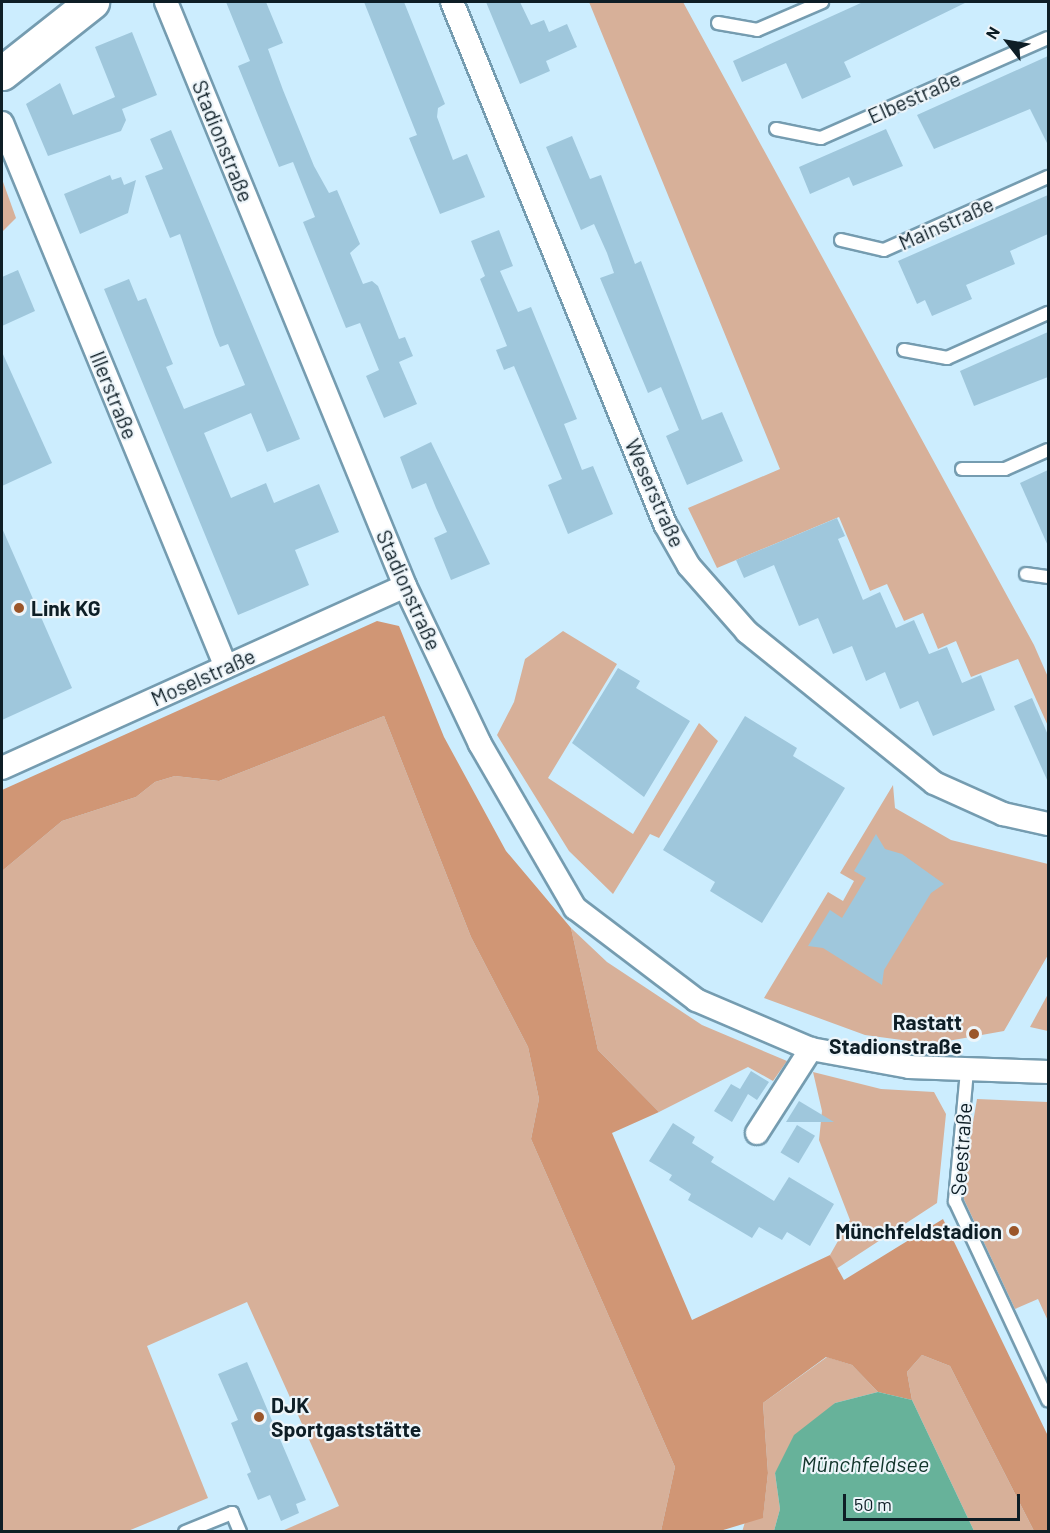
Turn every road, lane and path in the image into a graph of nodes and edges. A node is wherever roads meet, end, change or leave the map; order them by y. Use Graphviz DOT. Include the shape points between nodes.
graph roads {
  1 [pos="92,2"];
  2 [pos="166,2"];
  3 [pos="452,2"];
  4 [pos="822,2"];
  5 [pos="718,23"];
  6 [pos="1048,38"];
  7 [pos="2,73"];
  8 [pos="2,123"];
  9 [pos="776,129"];
  10 [pos="1048,177"];
  11 [pos="841,240"];
  12 [pos="1048,313"];
  13 [pos="904,350"];
  14 [pos="1048,450"];
  15 [pos="962,469"];
  16 [pos="1026,574"];
  17 [pos="1048,577"];
  18 [pos="405,586"];
  19 [pos="226,667"];
  20 [pos="2,768"];
  21 [pos="1048,824"];
  22 [pos="811,1049"];
  23 [pos="967,1071"];
  24 [pos="1048,1072"];
  25 [pos="757,1133"];
  26 [pos="1048,1400"];
  27 [pos="185,1532"];
  28 [pos="240,1532"];
  1 -- 7 [label="street"];
  2 -- 18 [label="street, Stadionstraße"];
  3 -- 21 [label="street, Weserstraße" via="665,524 689,566 747,632 934,783 1003,814"];
  4 -- 5 [label="lane" via="757,30"];
  6 -- 9 [label="lane, Elbestraße" via="821,138"];
  8 -- 19 [label="street, Illerstraße"];
  10 -- 11 [label="lane, Mainstraße" via="884,250"];
  12 -- 13 [label="lane" via="947,358"];
  14 -- 15 [label="lane" via="1005,469"];
  16 -- 17 [label="lane"];
  18 -- 19 [label="street, Moselstraße"];
  18 -- 22 [label="street, Stadionstraße" via="480,744 575,908 696,1000"];
  19 -- 20 [label="street, Moselstraße"];
  22 -- 23 [label="street, Stadionstraße"];
  22 -- 25 [label="street"];
  23 -- 24 [label="street, Stadionstraße"];
  23 -- 26 [label="lane, Seestraße" via="955,1201"];
  27 -- 28 [label="lane" via="232,1513"];
}
